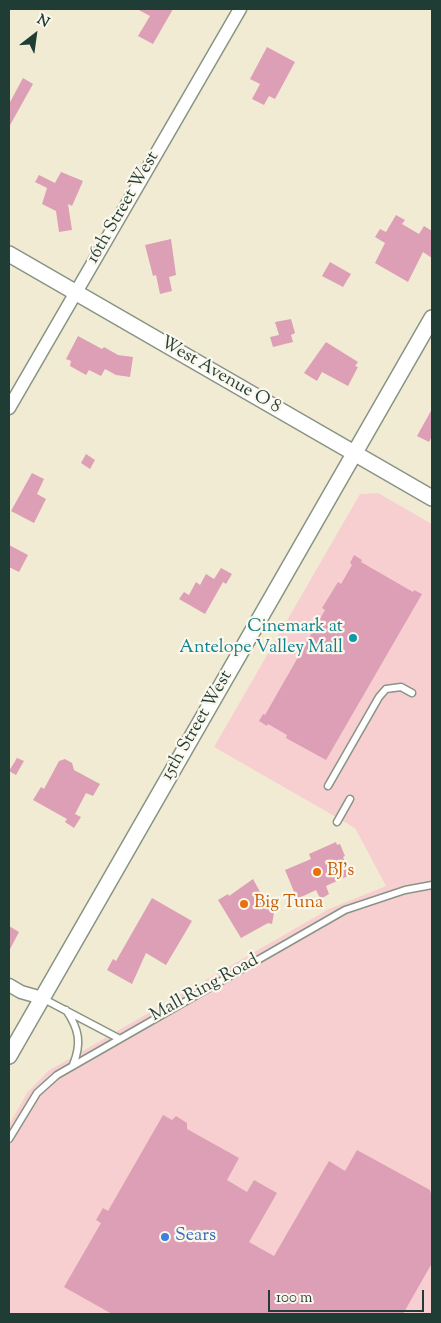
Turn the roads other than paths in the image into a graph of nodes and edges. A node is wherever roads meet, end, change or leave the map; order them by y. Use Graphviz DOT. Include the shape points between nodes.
graph roads {
  1 [pos="240,9"];
  2 [pos="9,254"];
  3 [pos="76,292"];
  4 [pos="432,318"];
  5 [pos="9,408"];
  6 [pos="354,454"];
  7 [pos="432,498"];
  8 [pos="412,693"];
  9 [pos="328,786"];
  10 [pos="350,799"];
  11 [pos="337,822"];
  12 [pos="432,885"];
  13 [pos="9,985"];
  14 [pos="42,998"];
  15 [pos="65,1009"];
  16 [pos="118,1038"];
  17 [pos="9,1056"];
  18 [pos="73,1065"];
  19 [pos="9,1139"];
  1 -- 3 [label="street, 16th Street West"];
  2 -- 3 [label="street, West Avenue O 8"];
  3 -- 5 [label="street, 16th Street West"];
  3 -- 6 [label="street, West Avenue O 8"];
  4 -- 6 [label="street, 15th Street West"];
  6 -- 7 [label="street, West Avenue O 8"];
  6 -- 14 [label="street, 15th Street West"];
  8 -- 9 [label="lane" via="401,687 386,689"];
  10 -- 11 [label="lane"];
  12 -- 16 [label="lane, Mall Ring Road" via="405,890 345,910"];
  13 -- 14 [label="street"];
  14 -- 15 [label="lane"];
  14 -- 17 [label="street, 15th Street West"];
  15 -- 16 [label="lane"];
  15 -- 18 [label="lane" via="76,1024 80,1040"];
  16 -- 18 [label="lane, Mall Ring Road"];
  18 -- 19 [label="lane, Mall Ring Road" via="41,1088"];
}
